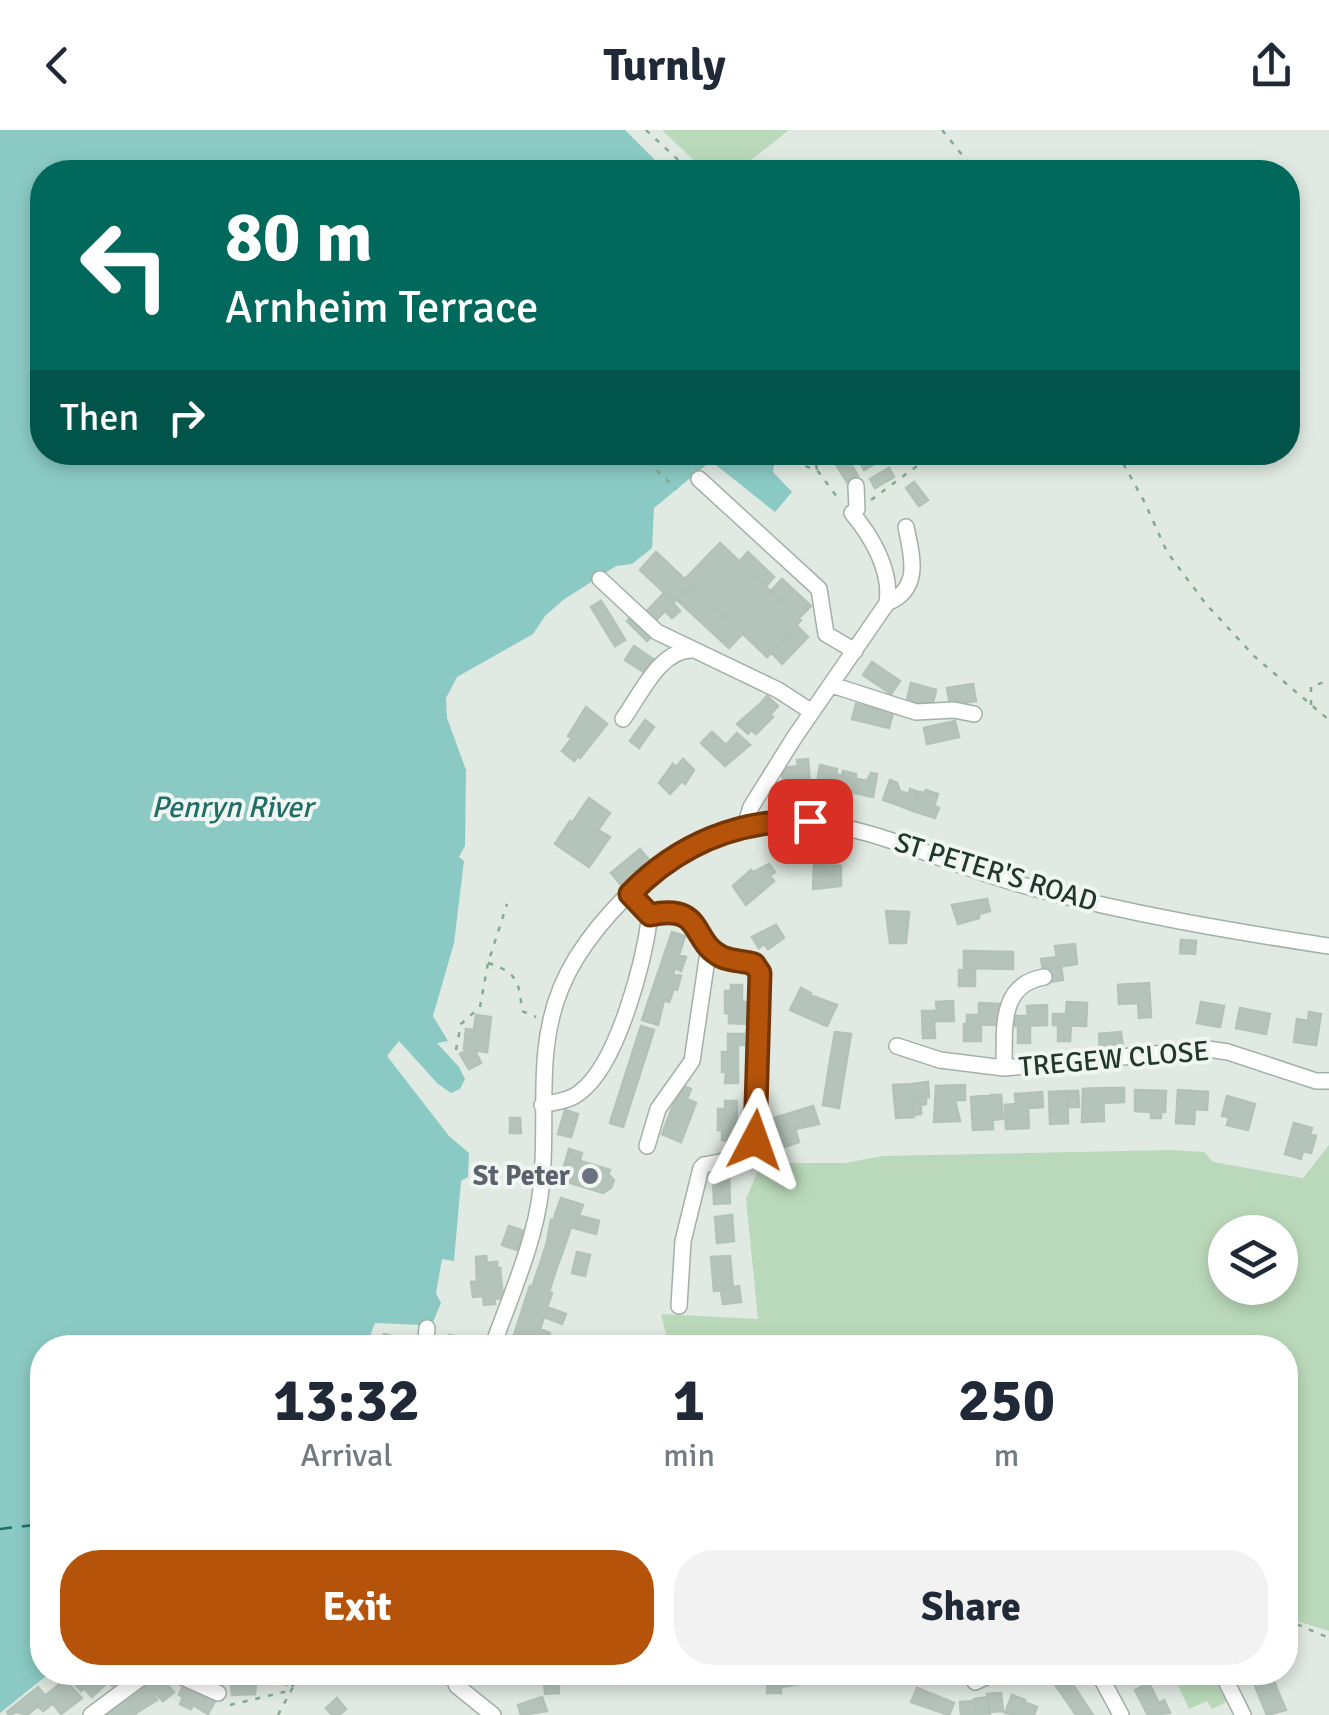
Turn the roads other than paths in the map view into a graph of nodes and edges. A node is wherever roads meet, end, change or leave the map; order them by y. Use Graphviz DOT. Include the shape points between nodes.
graph roads {
  1 [pos="699,479"];
  2 [pos="856,486"];
  3 [pos="906,527"];
  4 [pos="600,578"];
  5 [pos="888,603"];
  6 [pos="693,650"];
  7 [pos="855,652"];
  8 [pos="832,685"];
  9 [pos="812,712"];
  10 [pos="974,714"];
  11 [pos="624,719"];
  12 [pos="745,825"];
  13 [pos="630,894"];
  14 [pos="650,915"];
  15 [pos="1329,946"];
  16 [pos="713,950"];
  17 [pos="1044,977"];
  18 [pos="898,1046"];
  19 [pos="1004,1068"];
  20 [pos="1329,1081"];
  21 [pos="542,1105"];
  22 [pos="647,1146"];
  23 [pos="679,1306"];
  24 [pos="426,1328"];
  25 [pos="426,1335"];
  26 [pos="497,1335"];
  27 [pos="131,1685"];
  28 [pos="195,1685"];
  29 [pos="456,1685"];
  30 [pos="1105,1685"];
  31 [pos="1228,1685"];
  32 [pos="221,1700"];
  33 [pos="91,1715"];
  34 [pos="493,1715"];
  35 [pos="1121,1715"];
  36 [pos="1243,1715"];
  1 -- 7 [label="street" via="819,590 826,634"];
  2 -- 5 [label="street" via="855,511 882,563"];
  3 -- 5 [label="street" via="912,577"];
  4 -- 6 [label="street" via="650,626"];
  5 -- 7 [label="street"];
  6 -- 9 [label="street"];
  6 -- 11 [label="street" via="666,658"];
  7 -- 8 [label="street"];
  8 -- 9 [label="street"];
  8 -- 10 [label="street" via="916,712"];
  9 -- 12 [label="street"];
  12 -- 13 [label="street, ST PETER'S ROAD" via="684,851"];
  12 -- 15 [label="street, ST PETER'S ROAD" via="844,825 1056,894"];
  13 -- 14 [label="street"];
  13 -- 21 [label="street, ST PETER'S ROAD" via="567,975 552,1022"];
  14 -- 16 [label="street" via="685,916"];
  14 -- 21 [label="street" via="643,965 607,1062 576,1096"];
  16 -- 22 [label="street" via="692,1061 658,1109"];
  16 -- 23 [label="street" via="754,964 762,979 757,1132 739,1156 702,1168 681,1255"];
  17 -- 19 [label="street" via="1020,986 1008,1002"];
  18 -- 19 [label="street, TREGEW CLOSE" via="940,1060"];
  19 -- 20 [label="street, TREGEW CLOSE" via="1208,1049"];
  21 -- 26 [label="street, ST PETER'S ROAD" via="540,1197"];
  24 -- 25 [label="street"];
  27 -- 33 [label="street"];
  28 -- 32 [label="street"];
  29 -- 34 [label="street"];
  30 -- 35 [label="street"];
  31 -- 36 [label="street"];
}
